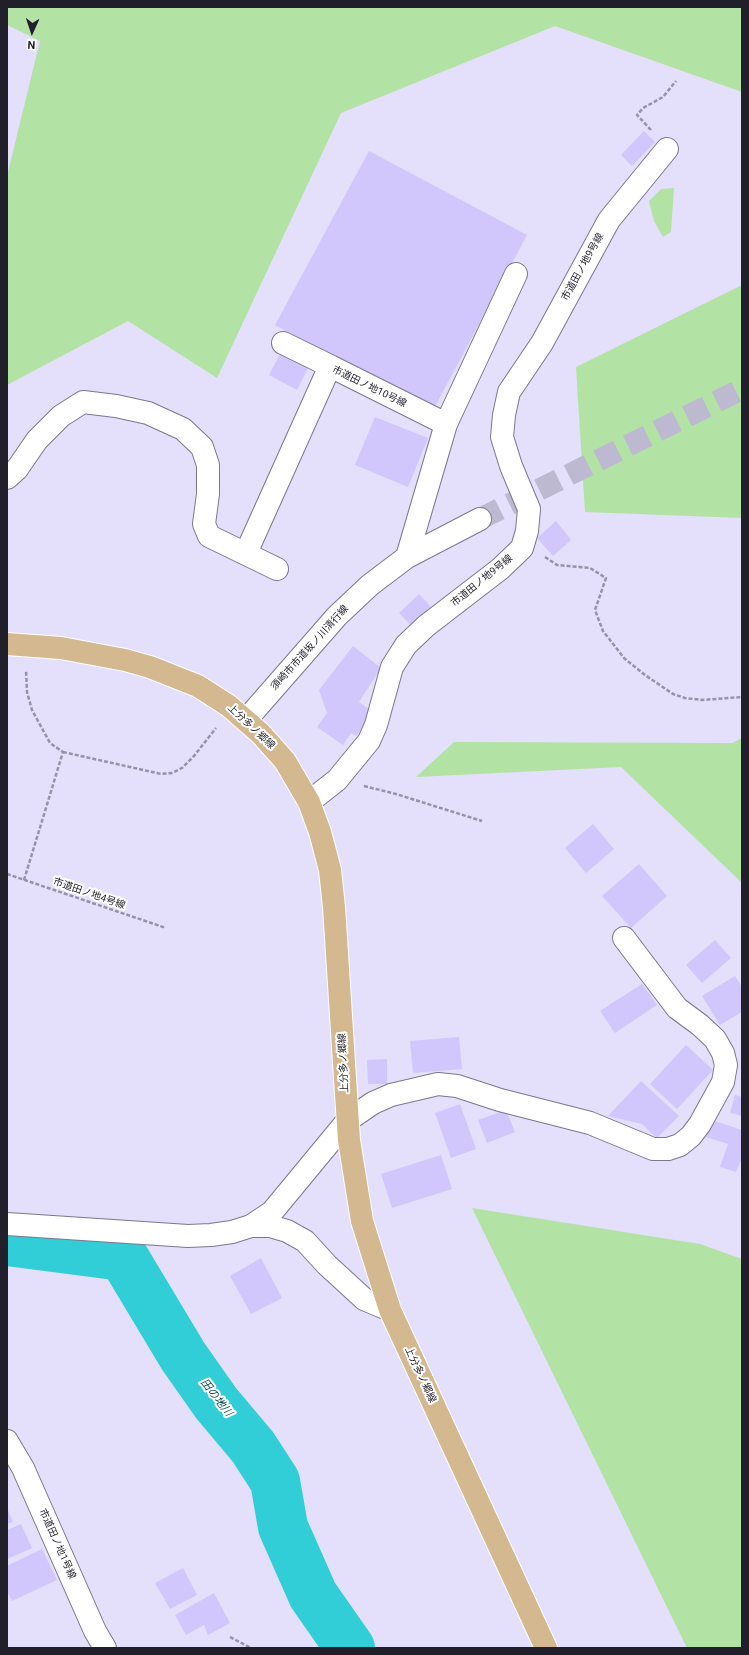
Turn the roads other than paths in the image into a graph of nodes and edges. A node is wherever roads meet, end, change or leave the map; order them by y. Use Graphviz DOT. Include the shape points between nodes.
graph roads {
  1 [pos="667,149"];
  2 [pos="516,274"];
  3 [pos="284,343"];
  4 [pos="330,366"];
  5 [pos="446,424"];
  6 [pos="7,478"];
  7 [pos="480,519"];
  8 [pos="246,552"];
  9 [pos="407,557"];
  10 [pos="277,569"];
  11 [pos="7,644"];
  12 [pos="246,720"];
  13 [pos="309,802"];
  14 [pos="624,938"];
  15 [pos="348,1120"];
  16 [pos="7,1224"];
  17 [pos="251,1226"];
  18 [pos="390,1310"];
  19 [pos="7,1441"];
  20 [pos="105,1648"];
  21 [pos="546,1648"];
  1 -- 13 [label="street, 市道田ノ地9号線" via="609,220 542,343 509,392 502,437 529,508 522,548 500,569 426,626 406,646 392,667 369,741 336,780"];
  2 -- 5 [label="street"];
  3 -- 4 [label="street"];
  4 -- 5 [label="street, 市道田ノ地10号線"];
  4 -- 8 [label="street, 市道田ノ地10号線"];
  5 -- 9 [label="street"];
  6 -- 8 [label="street" via="61,416 83,402 148,413 183,429 202,447 208,465 204,524 209,536"];
  7 -- 9 [label="street, 須崎市市道坂ノ川清行線"];
  8 -- 10 [label="street"];
  9 -- 12 [label="street, 須崎市市道坂ノ川清行線" via="370,585 337,616"];
  11 -- 12 [label="main road, 上分多ノ郷線" via="61,648 150,667 208,692"];
  12 -- 13 [label="main road, 上分多ノ郷線" via="273,746 289,767"];
  13 -- 15 [label="main road, 上分多ノ郷線" via="330,870"];
  14 -- 15 [label="street" via="677,1008 715,1039 723,1053 726,1065 723,1082 700,1124 680,1145 668,1149 653,1149 590,1123 457,1086 438,1084 390,1096 373,1103"];
  15 -- 17 [label="street" via="272,1212"];
  15 -- 18 [label="main road, 上分多ノ郷線" via="362,1221"];
  16 -- 17 [label="street" via="188,1236 232,1232"];
  17 -- 18 [label="street" via="270,1226 287,1231 305,1241 364,1299"];
  18 -- 21 [label="main road, 上分多ノ郷線"];
  19 -- 20 [label="street, 市道田ノ地1号線" via="23,1468 95,1631"];
}
